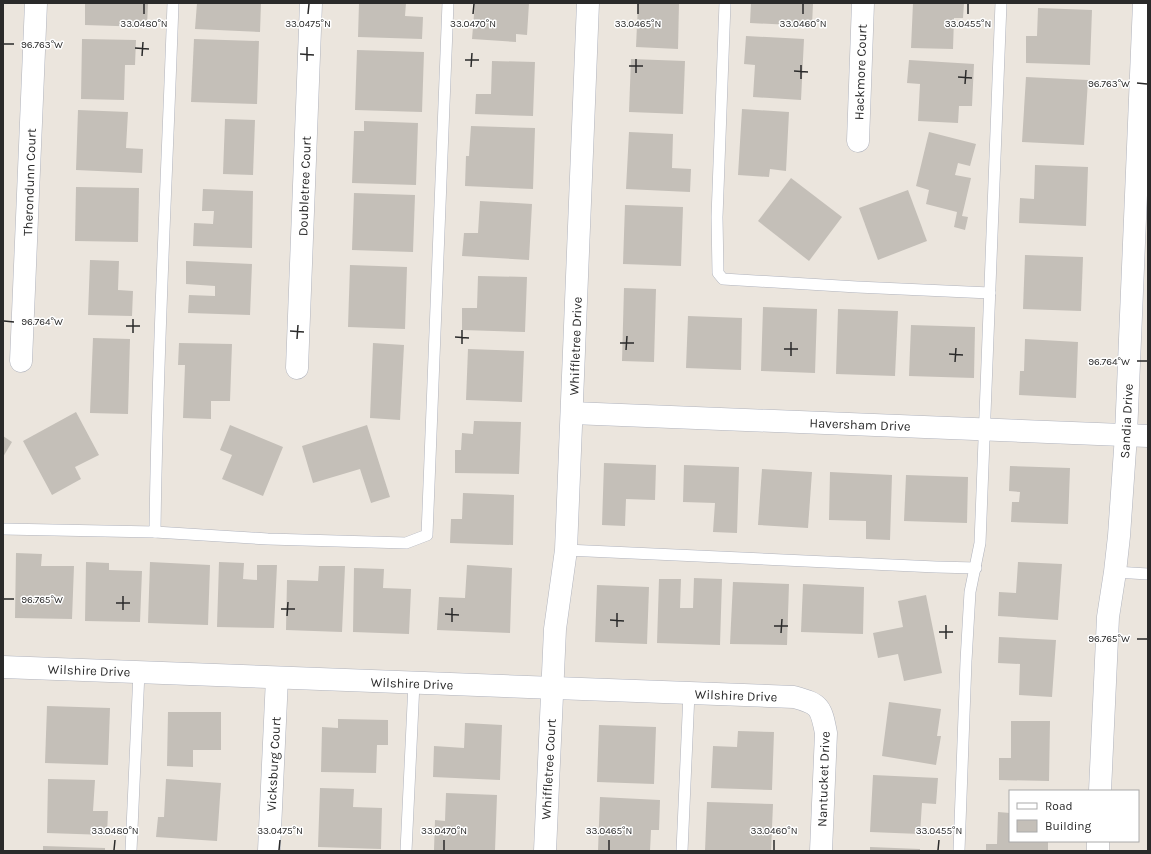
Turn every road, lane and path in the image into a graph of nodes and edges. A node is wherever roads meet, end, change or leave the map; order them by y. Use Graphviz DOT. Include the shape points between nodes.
graph roads {
  1 [pos="36,3"];
  2 [pos="173,3"];
  3 [pos="311,3"];
  4 [pos="448,3"];
  5 [pos="588,3"];
  6 [pos="725,3"];
  7 [pos="863,3"];
  8 [pos="1001,3"];
  9 [pos="1144,3"];
  10 [pos="858,141"];
  11 [pos="990,293"];
  12 [pos="21,361"];
  13 [pos="297,368"];
  14 [pos="572,413"];
  15 [pos="985,429"];
  16 [pos="1126,435"];
  17 [pos="1148,436"];
  18 [pos="3,529"];
  19 [pos="155,532"];
  20 [pos="566,550"];
  21 [pos="976,568"];
  22 [pos="1115,572"];
  23 [pos="1148,574"];
  24 [pos="3,667"];
  25 [pos="139,672"];
  26 [pos="277,678"];
  27 [pos="414,683"];
  28 [pos="552,688"];
  29 [pos="689,693"];
  30 [pos="819,708"];
  31 [pos="1100,790"];
  32 [pos="131,851"];
  33 [pos="269,851"];
  34 [pos="406,851"];
  35 [pos="544,851"];
  36 [pos="682,851"];
  37 [pos="821,851"];
  38 [pos="959,851"];
  1 -- 12 [label="street, Therondunn Court"];
  2 -- 19 [label="lane"];
  3 -- 13 [label="street, Doubletree Court"];
  4 -- 19 [label="lane" via="427,535 406,543 268,539"];
  5 -- 14 [label="street, Whiffletree Drive"];
  6 -- 11 [label="lane" via="717,217 718,273 723,279"];
  7 -- 10 [label="street, Hackmore Court"];
  8 -- 11 [label="lane"];
  9 -- 16 [label="street, Sandia Drive"];
  11 -- 15 [label="lane"];
  14 -- 15 [label="street, Haversham Drive"];
  14 -- 20 [label="street, Whiffletree Drive"];
  15 -- 16 [label="street, Haversham Drive"];
  15 -- 21 [label="lane" via="980,543"];
  16 -- 17 [label="street, Haversham Drive"];
  16 -- 22 [label="street, Sandia Drive"];
  18 -- 19 [label="lane"];
  20 -- 21 [label="lane"];
  20 -- 28 [label="street, Whiffletree Drive" via="555,629"];
  21 -- 38 [label="lane" via="970,592"];
  22 -- 23 [label="lane"];
  22 -- 31 [label="street, Sandia Drive" via="1108,617"];
  24 -- 25 [label="street, Wilshire Drive"];
  25 -- 26 [label="street, Wilshire Drive"];
  25 -- 32 [label="lane"];
  26 -- 27 [label="street, Wilshire Drive"];
  26 -- 33 [label="street, Vicksburg Court"];
  27 -- 28 [label="street, Wilshire Drive"];
  27 -- 34 [label="lane"];
  28 -- 29 [label="street, Wilshire Drive"];
  28 -- 35 [label="street, Whiffletree Court"];
  29 -- 30 [label="street, Wilshire Drive" via="794,697"];
  29 -- 36 [label="lane"];
  30 -- 37 [label="street, Nantucket Drive" via="826,733"];
}
